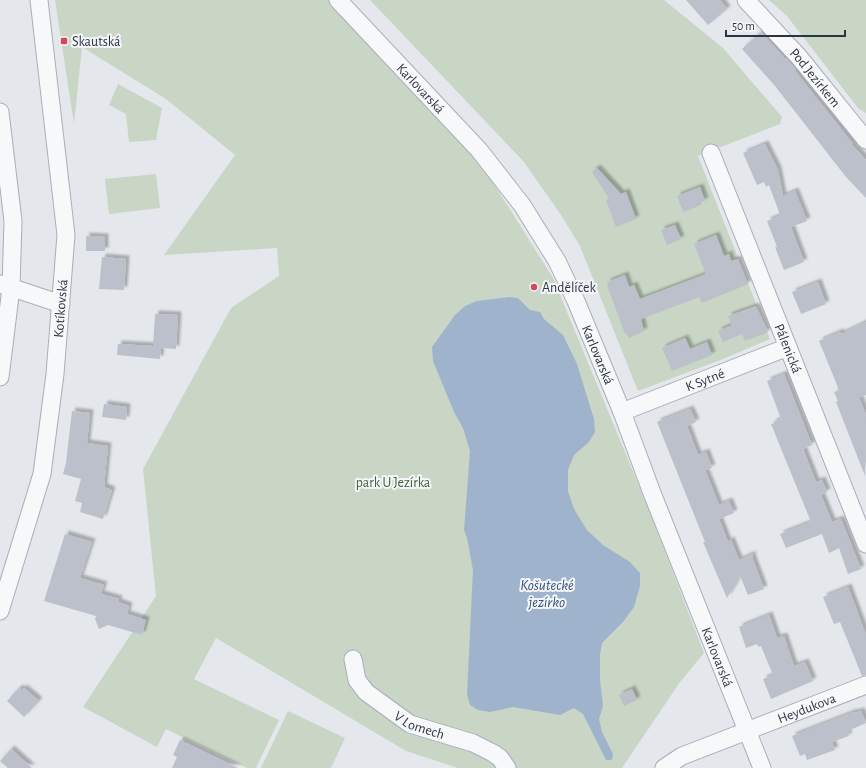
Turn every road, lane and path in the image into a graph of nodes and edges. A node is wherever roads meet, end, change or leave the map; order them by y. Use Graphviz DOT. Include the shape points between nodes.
graph roads {
  1 [pos="39,0"];
  2 [pos="338,0"];
  3 [pos="746,0"];
  4 [pos="0,112"];
  5 [pos="866,140"];
  6 [pos="711,153"];
  7 [pos="5,286"];
  8 [pos="61,304"];
  9 [pos="788,347"];
  10 [pos="0,376"];
  11 [pos="622,412"];
  12 [pos="866,544"];
  13 [pos="0,611"];
  14 [pos="353,659"];
  15 [pos="866,685"];
  16 [pos="748,731"];
  17 [pos="507,768"];
  18 [pos="664,768"];
  19 [pos="762,768"];
  1 -- 8 [label="street, Kotíkovská" via="66,235"];
  2 -- 11 [label="street, Karlovarská" via="474,144 525,210 557,261"];
  3 -- 5 [label="street, Pod Jezírkem" via="799,57"];
  4 -- 7 [label="street" via="13,221"];
  6 -- 9 [label="street, Pálenická"];
  7 -- 8 [label="street"];
  7 -- 10 [label="street"];
  8 -- 13 [label="street, Kotíkovská" via="42,474"];
  9 -- 11 [label="street, K Sytné"];
  9 -- 12 [label="street, Pálenická"];
  11 -- 16 [label="street, Karlovarská"];
  14 -- 17 [label="street, V Lomech" via="357,680 366,692 410,724 473,743 500,758"];
  15 -- 16 [label="street, Heydukova"];
  16 -- 18 [label="street, Heydukova" via="682,756"];
  16 -- 19 [label="street, Karlovarská"];
}
